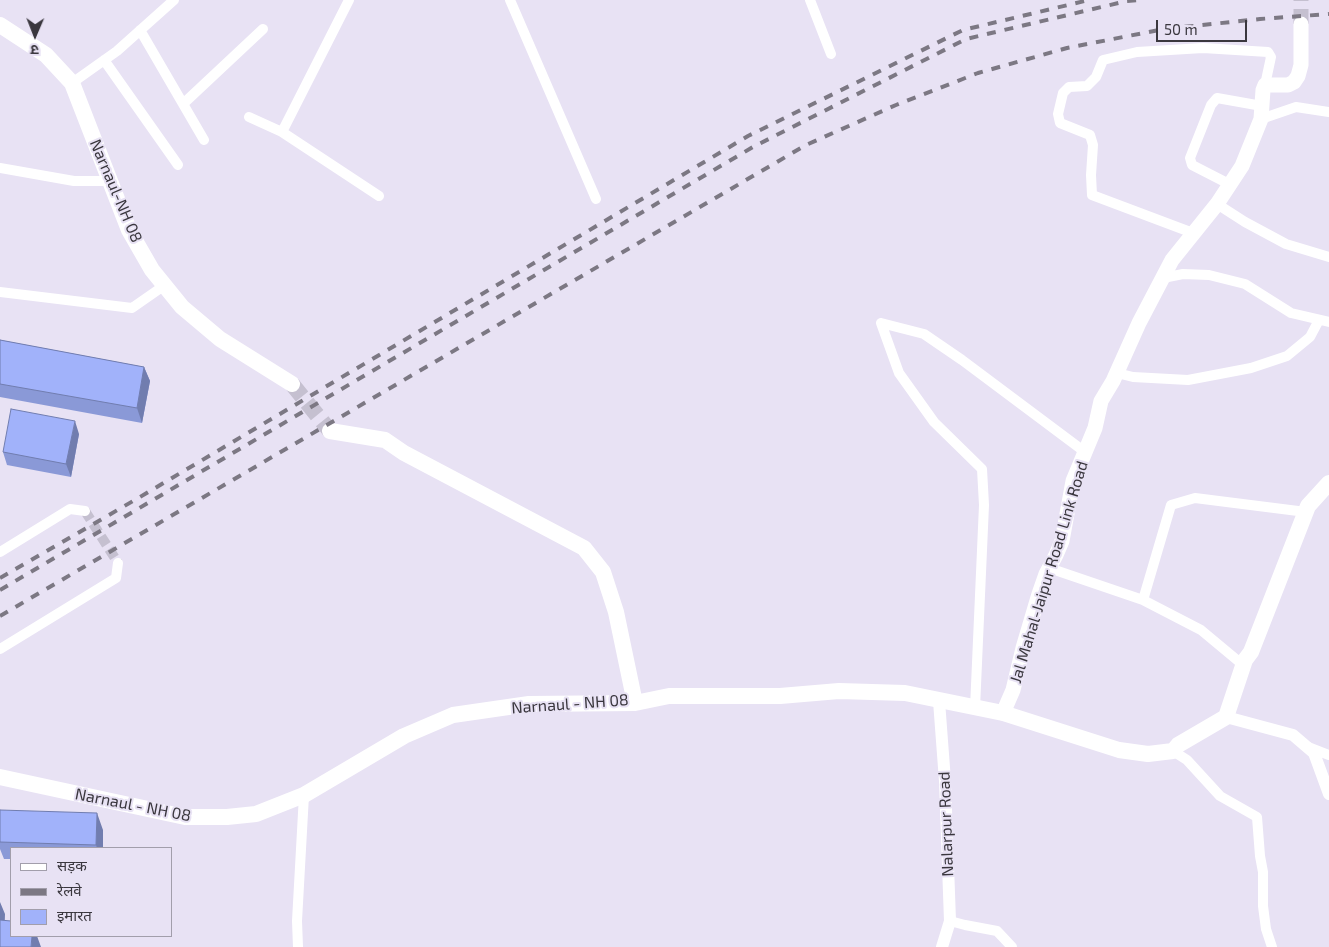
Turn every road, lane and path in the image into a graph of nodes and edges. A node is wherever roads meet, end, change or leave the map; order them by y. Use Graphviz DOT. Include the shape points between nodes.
graph roads {
  1 [pos="174,0"];
  2 [pos="349,0"];
  3 [pos="510,0"];
  4 [pos="810,0"];
  5 [pos="1301,24"];
  6 [pos="0,25"];
  7 [pos="263,29"];
  8 [pos="140,30"];
  9 [pos="831,54"];
  10 [pos="104,60"];
  11 [pos="72,83"];
  12 [pos="1265,85"];
  13 [pos="183,104"];
  14 [pos="1262,112"];
  15 [pos="1329,112"];
  16 [pos="249,117"];
  17 [pos="282,132"];
  18 [pos="204,140"];
  19 [pos="178,165"];
  20 [pos="0,168"];
  21 [pos="110,181"];
  22 [pos="1230,184"];
  23 [pos="379,196"];
  24 [pos="596,199"];
  25 [pos="1217,204"];
  26 [pos="1193,233"];
  27 [pos="1329,257"];
  28 [pos="1163,278"];
  29 [pos="165,285"];
  30 [pos="0,292"];
  31 [pos="1324,321"];
  32 [pos="1117,373"];
  33 [pos="292,384"];
  34 [pos="330,430"];
  35 [pos="1085,452"];
  36 [pos="1329,483"];
  37 [pos="85,511"];
  38 [pos="1306,512"];
  39 [pos="0,552"];
  40 [pos="118,563"];
  41 [pos="1050,568"];
  42 [pos="1143,600"];
  43 [pos="0,649"];
  44 [pos="1244,665"];
  45 [pos="939,701"];
  46 [pos="635,703"];
  47 [pos="975,708"];
  48 [pos="1003,713"];
  49 [pos="1226,717"];
  50 [pos="1307,747"];
  51 [pos="1173,751"];
  52 [pos="1329,755"];
  53 [pos="0,777"];
  54 [pos="1329,794"];
  55 [pos="304,795"];
  56 [pos="950,921"];
  57 [pos="298,947"];
  58 [pos="942,947"];
  59 [pos="1012,947"];
  60 [pos="1272,947"];
  1 -- 8 [label="street"];
  2 -- 17 [label="street"];
  3 -- 24 [label="street"];
  4 -- 9 [label="street"];
  5 -- 12 [label="main road" via="1298,76 1288,85"];
  6 -- 11 [label="main road, Narnaul-NH 08" via="46,55"];
  7 -- 13 [label="street"];
  8 -- 10 [label="street"];
  8 -- 13 [label="street"];
  10 -- 11 [label="street"];
  10 -- 19 [label="street"];
  11 -- 21 [label="main road, Narnaul-NH 08"];
  12 -- 14 [label="main road, Jal Mahal-Jaipur Road Link Road"];
  12 -- 26 [label="street" via="1271,56 1268,52 1203,48 1137,52 1103,60 1096,77 1087,86 1069,87 1064,93 1058,114 1060,123 1090,135 1093,145 1092,195"];
  13 -- 18 [label="street"];
  14 -- 15 [label="street" via="1296,107"];
  14 -- 22 [label="main road, Jal Mahal-Jaipur Road Link Road" via="1242,166"];
  14 -- 22 [label="street" via="1217,98 1211,105 1190,158 1192,165"];
  16 -- 17 [label="street"];
  17 -- 23 [label="street"];
  20 -- 21 [label="street" via="74,181"];
  21 -- 29 [label="main road, Narnaul-NH 08" via="129,230 152,270"];
  22 -- 25 [label="main road, Jal Mahal-Jaipur Road Link Road"];
  25 -- 26 [label="main road, Jal Mahal-Jaipur Road Link Road"];
  25 -- 27 [label="street" via="1286,244"];
  26 -- 28 [label="main road, Jal Mahal-Jaipur Road Link Road"];
  28 -- 31 [label="street" via="1183,274 1209,275 1245,284 1291,313"];
  28 -- 32 [label="main road, Jal Mahal-Jaipur Road Link Road"];
  29 -- 30 [label="street" via="132,308"];
  29 -- 33 [label="main road, Narnaul-NH 08" via="182,307 220,339"];
  31 -- 32 [label="street" via="1287,356 1251,368 1188,380"];
  32 -- 35 [label="main road, Jal Mahal-Jaipur Road Link Road" via="1100,401 1095,428"];
  34 -- 46 [label="main road, Narnaul - NH 08" via="384,440 584,548 603,572 616,612"];
  35 -- 41 [label="main road, Jal Mahal-Jaipur Road Link Road" via="1073,481 1062,541"];
  35 -- 47 [label="street" via="924,334 881,323 899,373 934,422 982,469 984,505"];
  36 -- 38 [label="main road"];
  37 -- 39 [label="street" via="70,509"];
  38 -- 42 [label="street" via="1195,498 1171,505"];
  38 -- 44 [label="main road"];
  40 -- 43 [label="street" via="116,578"];
  41 -- 42 [label="street"];
  41 -- 48 [label="main road, Jal Mahal-Jaipur Road Link Road"];
  42 -- 44 [label="street" via="1201,630"];
  44 -- 49 [label="main road"];
  45 -- 46 [label="main road" via="905,692 839,691 780,696 669,696"];
  45 -- 47 [label="main road"];
  45 -- 56 [label="street, Nalarpur Road"];
  46 -- 55 [label="main road, Narnaul - NH 08" via="529,704 454,715 404,736"];
  47 -- 48 [label="main road"];
  48 -- 51 [label="main road" via="1119,750 1148,754"];
  49 -- 50 [label="street" via="1293,735"];
  49 -- 51 [label="main road"];
  50 -- 52 [label="street"];
  50 -- 54 [label="street" via="1314,753"];
  51 -- 60 [label="street" via="1187,760 1220,796 1257,817 1263,872 1262,906"];
  53 -- 55 [label="main road, Narnaul - NH 08" via="185,817 256,814"];
  55 -- 57 [label="street"];
  56 -- 58 [label="street, Nalarpur Road"];
  56 -- 59 [label="street" via="997,931"];
}
